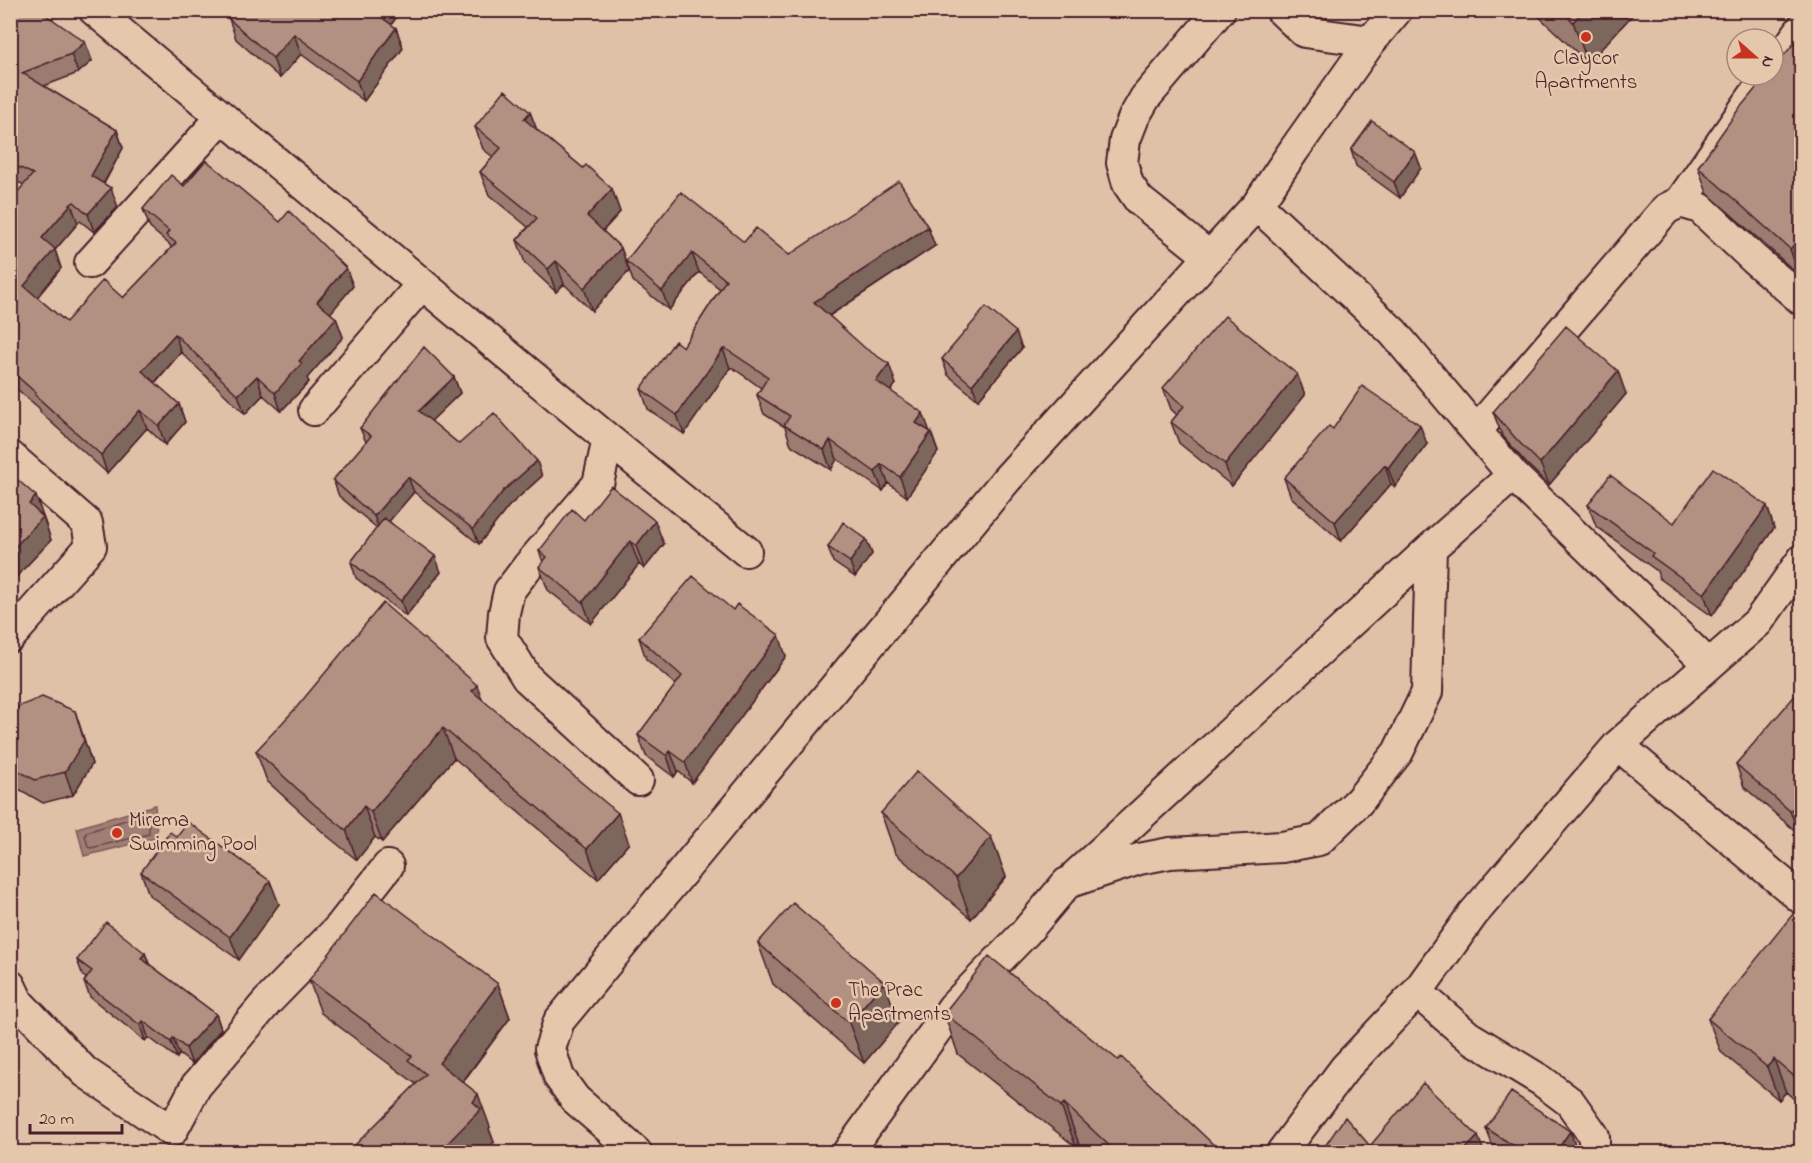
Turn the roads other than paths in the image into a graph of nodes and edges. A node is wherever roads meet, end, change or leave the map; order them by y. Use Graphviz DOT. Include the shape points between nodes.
graph roads {
  1 [pos="94,10"];
  2 [pos="1220,10"];
  3 [pos="1281,10"];
  4 [pos="1397,10"];
  5 [pos="1802,28"];
  6 [pos="1371,41"];
  7 [pos="1785,51"];
  8 [pos="1760,87"];
  9 [pos="222,117"];
  10 [pos="1680,202"];
  11 [pos="1257,205"];
  12 [pos="1210,257"];
  13 [pos="90,263"];
  14 [pos="422,284"];
  15 [pos="1802,300"];
  16 [pos="314,410"];
  17 [pos="1477,430"];
  18 [pos="608,439"];
  19 [pos="10,456"];
  20 [pos="1513,475"];
  21 [pos="1431,548"];
  22 [pos="746,551"];
  23 [pos="1802,560"];
  24 [pos="10,637"];
  25 [pos="1709,665"];
  26 [pos="1618,745"];
  27 [pos="638,780"];
  28 [pos="387,866"];
  29 [pos="1067,883"];
  30 [pos="1802,899"];
  31 [pos="10,985"];
  32 [pos="1417,992"];
  33 [pos="636,1152"];
  34 [pos="848,1152"];
  35 [pos="1282,1152"];
  36 [pos="1594,1152"];
  1 -- 9 [label="street"];
  2 -- 12 [label="street" via="1145,98 1125,140 1122,163 1128,184 1139,200"];
  3 -- 6 [label="street" via="1304,32"];
  4 -- 6 [label="street"];
  5 -- 7 [label="street"];
  6 -- 11 [label="street"];
  8 -- 10 [label="street"];
  9 -- 13 [label="street"];
  9 -- 14 [label="street"];
  10 -- 15 [label="street" via="1700,208"];
  10 -- 17 [label="street" via="1666,208"];
  11 -- 12 [label="street"];
  11 -- 17 [label="street" via="1393,332"];
  12 -- 33 [label="street" via="1006,480 559,1021 550,1049 559,1077 575,1100"];
  14 -- 16 [label="street"];
  14 -- 18 [label="street"];
  17 -- 20 [label="street"];
  18 -- 22 [label="street"];
  18 -- 27 [label="street" via="598,484 509,591 502,638 527,678"];
  19 -- 24 [label="street" via="87,523 91,546"];
  20 -- 21 [label="street"];
  20 -- 25 [label="street"];
  21 -- 29 [label="street"];
  21 -- 29 [label="street" via="1427,692 1398,752 1359,801 1319,840 1282,847 1170,853"];
  23 -- 25 [label="street" via="1758,622"];
  25 -- 26 [label="street"];
  26 -- 30 [label="street"];
  26 -- 32 [label="street" via="1473,914"];
  28 -- 31 [label="street" via="339,928 267,1002 196,1086 172,1131 85,1072 18,1002"];
  29 -- 34 [label="street" via="953,1007"];
  32 -- 35 [label="street" via="1345,1068"];
  32 -- 36 [label="street" via="1468,1036 1570,1102 1594,1136"];
}
